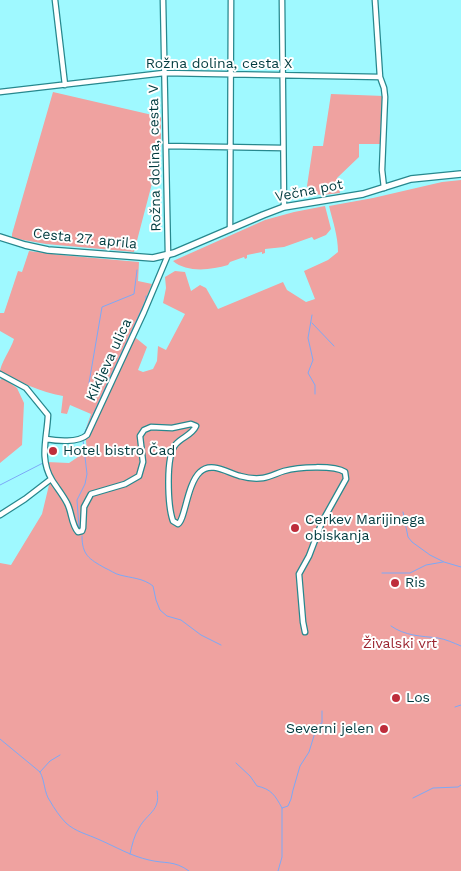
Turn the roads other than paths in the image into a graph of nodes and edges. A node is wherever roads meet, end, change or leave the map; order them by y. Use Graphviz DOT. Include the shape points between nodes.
graph roads {
  1 [pos="55,0"];
  2 [pos="162,0"];
  3 [pos="231,0"];
  4 [pos="282,0"];
  5 [pos="375,0"];
  6 [pos="164,73"];
  7 [pos="231,74"];
  8 [pos="282,75"];
  9 [pos="380,77"];
  10 [pos="65,85"];
  11 [pos="0,92"];
  12 [pos="166,146"];
  13 [pos="230,147"];
  14 [pos="283,148"];
  15 [pos="461,174"];
  16 [pos="384,188"];
  17 [pos="284,208"];
  18 [pos="230,229"];
  19 [pos="0,237"];
  20 [pos="168,255"];
  21 [pos="0,374"];
  22 [pos="46,439"];
  23 [pos="51,479"];
  24 [pos="0,515"];
  25 [pos="306,632"];
  1 -- 10 [label="street"];
  2 -- 6 [label="street, Rožna dolina, cesta V"];
  3 -- 7 [label="street"];
  4 -- 8 [label="street"];
  5 -- 9 [label="street"];
  6 -- 7 [label="street, Rožna dolina, cesta X"];
  6 -- 10 [label="street, Rožna dolina, cesta X"];
  6 -- 12 [label="street, Rožna dolina, cesta V"];
  7 -- 8 [label="street, Rožna dolina, cesta X"];
  7 -- 13 [label="street"];
  8 -- 9 [label="street, Rožna dolina, cesta X"];
  8 -- 14 [label="street"];
  9 -- 16 [label="street" via="385,97"];
  10 -- 11 [label="street, Rožna dolina, cesta X"];
  12 -- 13 [label="street"];
  12 -- 20 [label="street, Rožna dolina, cesta V"];
  13 -- 14 [label="street"];
  13 -- 18 [label="street"];
  14 -- 17 [label="street"];
  15 -- 16 [label="main road, Večna pot" via="418,178"];
  16 -- 17 [label="main road, Večna pot"];
  17 -- 18 [label="main road, Večna pot"];
  18 -- 20 [label="main road, Večna pot"];
  19 -- 20 [label="main road, Cesta 27. aprila" via="30,247 58,251 145,258"];
  20 -- 22 [label="street, Kikljeva ulica" via="87,435 76,439"];
  21 -- 22 [label="street" via="26,388 45,410 48,415"];
  22 -- 23 [label="street" via="44,457"];
  23 -- 24 [label="street"];
  23 -- 25 [label="street" via="64,496 75,528 80,532 84,507 91,494 125,484 139,476 143,462 140,436 150,427 196,426 172,450 169,485 173,521 178,524 182,521 189,490 205,469 218,468 257,479 290,469 335,468 345,472 346,479 299,574"];
}
